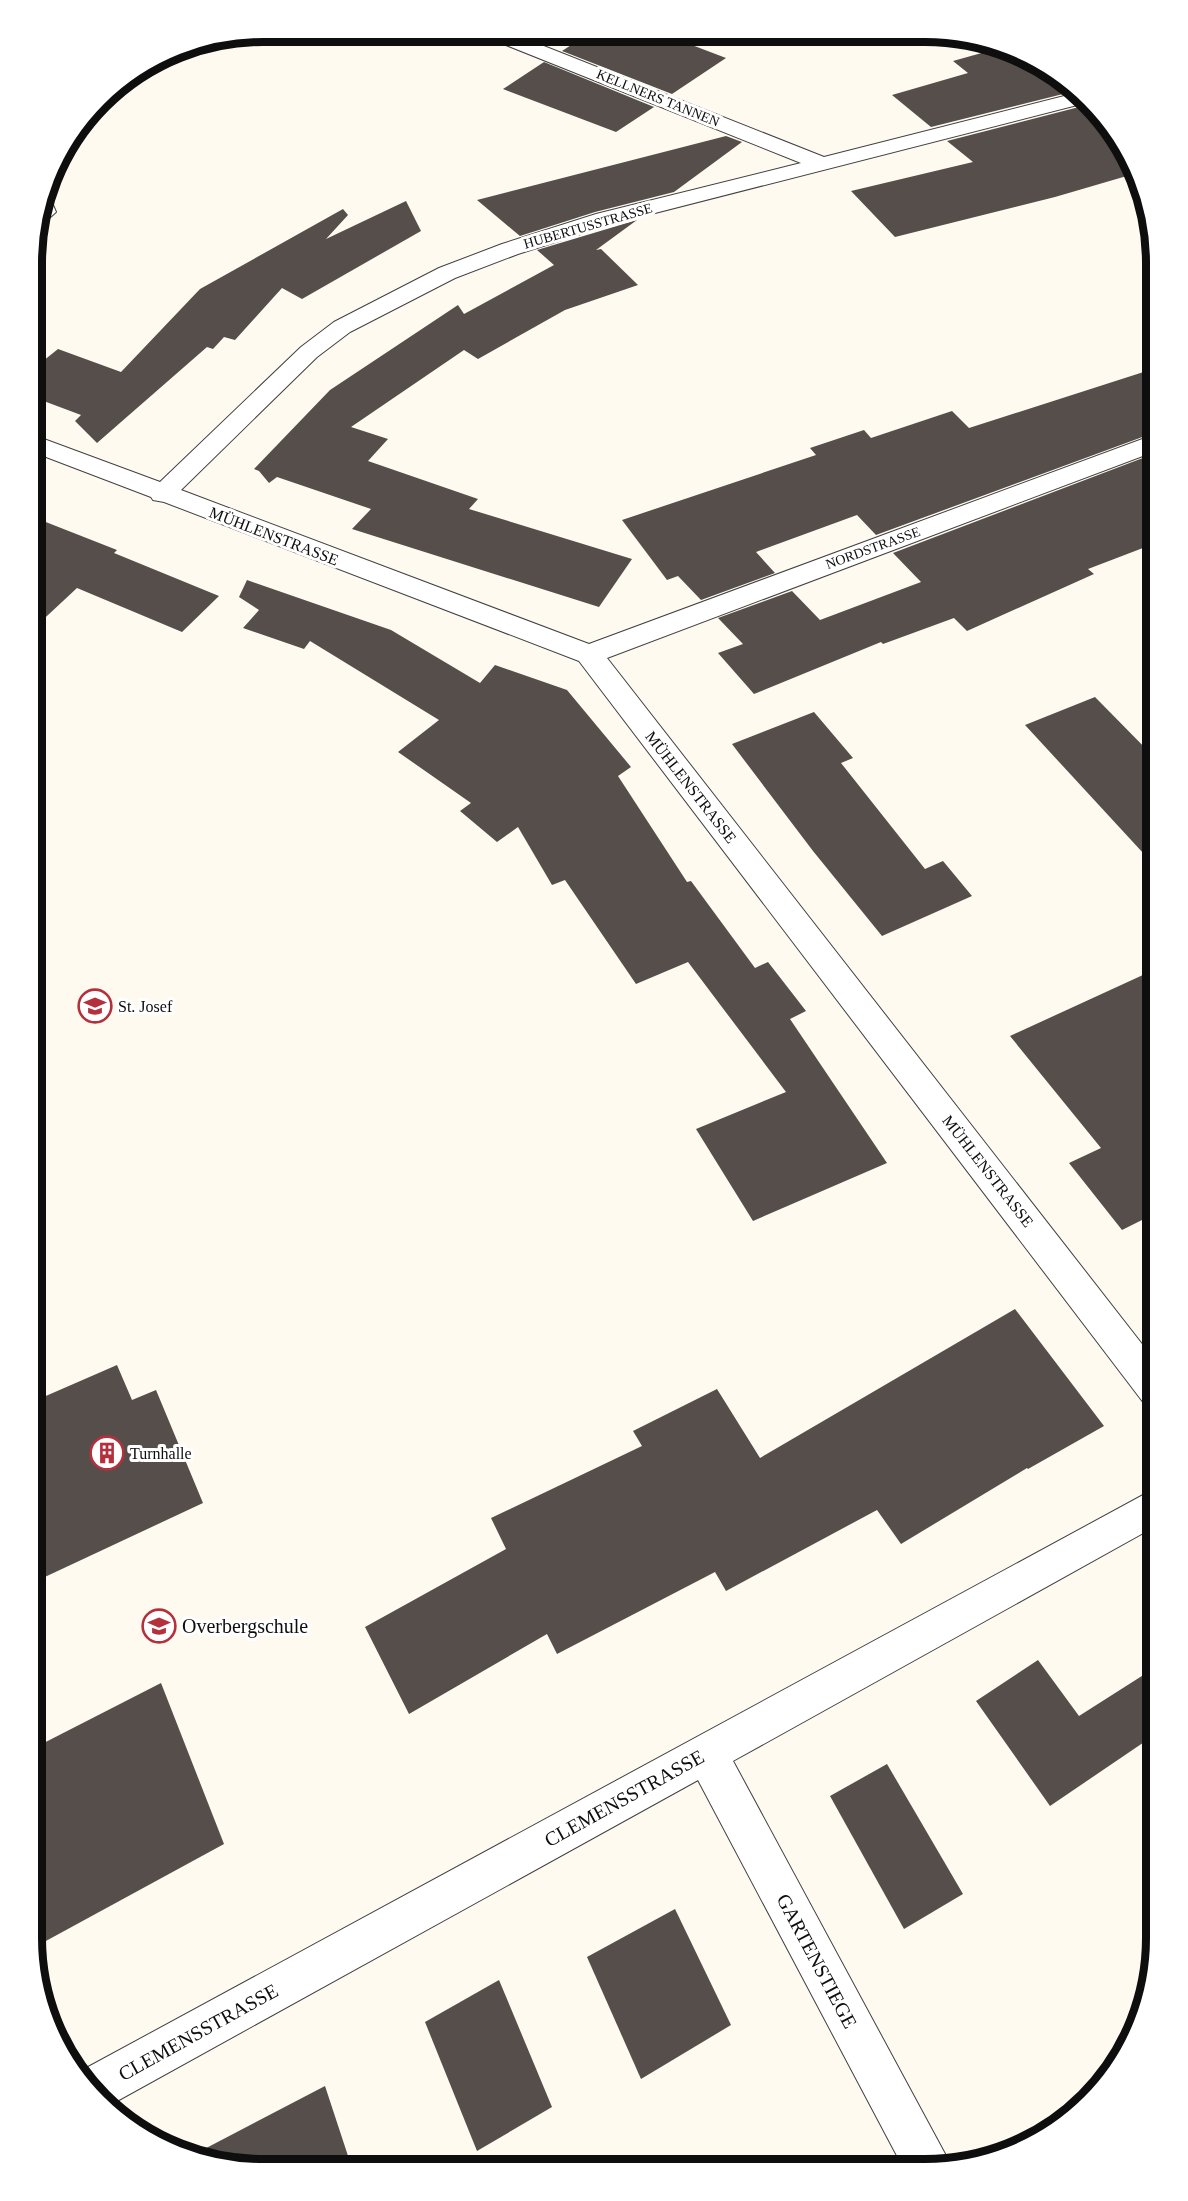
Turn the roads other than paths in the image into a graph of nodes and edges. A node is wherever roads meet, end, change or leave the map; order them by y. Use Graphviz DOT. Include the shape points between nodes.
graph roads {
  1 [pos="516,42"];
  2 [pos="1074,100"];
  3 [pos="824,164"];
  4 [pos="1146,446"];
  5 [pos="42,447"];
  6 [pos="162,494"];
  7 [pos="589,654"];
  8 [pos="1146,1377"];
  9 [pos="1146,1511"];
  10 [pos="706,1753"];
  11 [pos="99,2086"];
  12 [pos="924,2159"];
  1 -- 3 [label="street, KELLNERS TANNEN"];
  2 -- 3 [label="street, HUBERTUSSTRASSE"];
  3 -- 6 [label="street, HUBERTUSSTRASSE" via="604,219 447,273 342,327 309,352"];
  4 -- 7 [label="street, NORDSTRASSE"];
  5 -- 6 [label="street, MÜHLENSTRASSE"];
  6 -- 7 [label="street, MÜHLENSTRASSE"];
  7 -- 8 [label="street, MÜHLENSTRASSE"];
  9 -- 10 [label="street, CLEMENSSTRASSE"];
  10 -- 11 [label="street, CLEMENSSTRASSE"];
  10 -- 12 [label="street, GARTENSTIEGE"];
}
